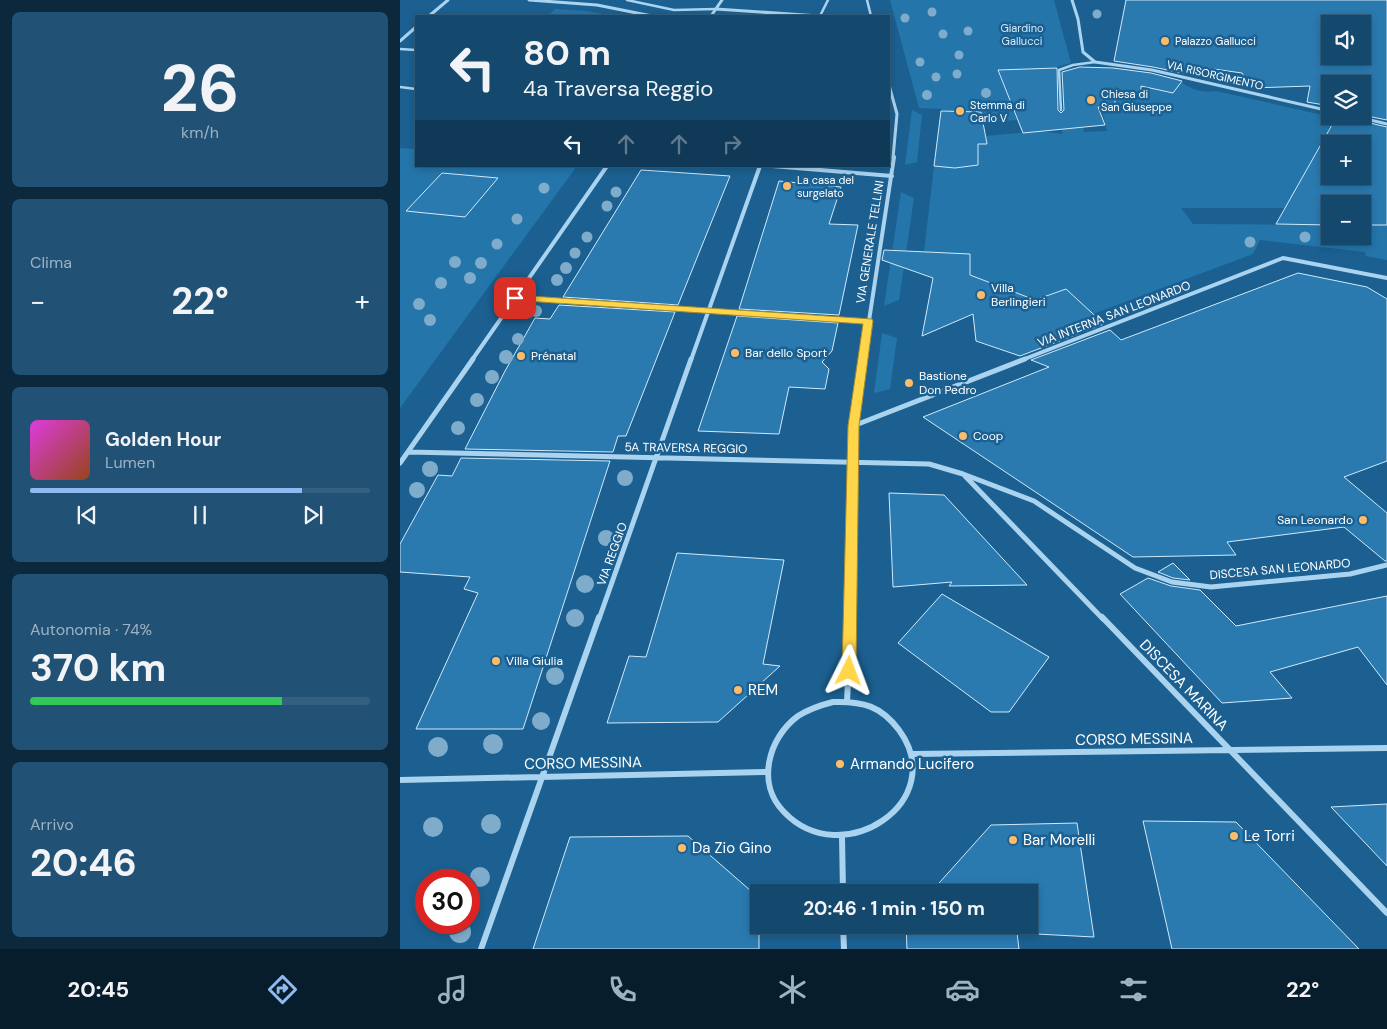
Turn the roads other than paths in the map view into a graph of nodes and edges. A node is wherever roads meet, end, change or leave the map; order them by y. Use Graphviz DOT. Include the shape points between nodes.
graph roads {
  1 [pos="448,0"];
  2 [pos="529,0"];
  3 [pos="627,0"];
  4 [pos="722,0"];
  5 [pos="828,0"];
  6 [pos="867,0"];
  7 [pos="1072,0"];
  8 [pos="618,8"];
  9 [pos="716,9"];
  10 [pos="430,15"];
  11 [pos="633,15"];
  12 [pos="648,15"];
  13 [pos="712,15"];
  14 [pos="805,15"];
  15 [pos="820,15"];
  16 [pos="870,15"];
  17 [pos="415,28"];
  18 [pos="400,41"];
  19 [pos="400,49"];
  20 [pos="415,50"];
  21 [pos="1094,62"];
  22 [pos="400,87"];
  23 [pos="415,89"];
  24 [pos="890,89"];
  25 [pos="1321,109"];
  26 [pos="1061,110"];
  27 [pos="1371,120"];
  28 [pos="1387,124"];
  29 [pos="606,167"];
  30 [pos="760,167"];
  31 [pos="784,167"];
  32 [pos="892,176"];
  33 [pos="1387,278"];
  34 [pos="515,298"];
  35 [pos="709,311"];
  36 [pos="868,321"];
  37 [pos="854,426"];
  38 [pos="408,452"];
  39 [pos="657,457"];
  40 [pos="852,462"];
  41 [pos="400,463"];
  42 [pos="963,474"];
  43 [pos="1387,565"];
  44 [pos="847,702"];
  45 [pos="1387,748"];
  46 [pos="1229,750"];
  47 [pos="912,754"];
  48 [pos="768,772"];
  49 [pos="543,776"];
  50 [pos="400,780"];
  51 [pos="842,838"];
  52 [pos="843,884"];
  53 [pos="1387,913"];
  54 [pos="843,934"];
  55 [pos="481,949"];
  56 [pos="844,949"];
  1 -- 10 [label="street"];
  2 -- 8 [label="street"];
  3 -- 9 [label="street" via="674,10"];
  4 -- 9 [label="street"];
  5 -- 15 [label="street"];
  6 -- 16 [label="street"];
  7 -- 21 [label="street" via="1083,52"];
  8 -- 11 [label="street"];
  8 -- 12 [label="street"];
  9 -- 13 [label="street"];
  9 -- 14 [label="street"];
  17 -- 18 [label="street"];
  19 -- 20 [label="lane"];
  21 -- 25 [label="street, VIA RISORGIMENTO" via="1152,70"];
  21 -- 26 [label="lane" via="1059,70"];
  22 -- 23 [label="lane"];
  24 -- 32 [label="street, VIA GENERALE TELLINI" via="897,114"];
  27 -- 28 [label="street"];
  29 -- 34 [label="street"];
  30 -- 35 [label="street, VIA REGGIO"];
  31 -- 32 [label="street"];
  32 -- 36 [label="street, VIA GENERALE TELLINI"];
  33 -- 37 [label="street, VIA INTERNA SAN LEONARDO" via="1283,258"];
  34 -- 35 [label="street"];
  34 -- 38 [label="street"];
  35 -- 36 [label="street"];
  35 -- 39 [label="street, VIA REGGIO"];
  36 -- 37 [label="street, VIA GENERALE TELLINI"];
  37 -- 40 [label="street, VIA GENERALE TELLINI"];
  38 -- 39 [label="street, 5A TRAVERSA REGGIO"];
  38 -- 41 [label="street"];
  39 -- 40 [label="street, 5A TRAVERSA REGGIO"];
  39 -- 49 [label="street, VIA REGGIO"];
  40 -- 42 [label="street, 5A TRAVERSA REGGIO" via="930,464"];
  40 -- 44 [label="street, VIA GENERALE TELLINI"];
  42 -- 43 [label="street, DISCESA SAN LEONARDO" via="1034,501 1136,568 1172,582 1211,587 1350,574"];
  42 -- 46 [label="street, DISCESA MARINA"];
  44 -- 47 [label="street" via="863,704 887,716 907,741"];
  44 -- 48 [label="street" via="832,702 809,709 785,727 769,758"];
  45 -- 46 [label="street, CORSO MESSINA"];
  46 -- 47 [label="street, CORSO MESSINA"];
  46 -- 53 [label="street, DISCESA MARINA"];
  47 -- 51 [label="street" via="910,788 898,808 875,828"];
  48 -- 49 [label="street, CORSO MESSINA"];
  48 -- 51 [label="street" via="769,788 781,810 800,828"];
  49 -- 50 [label="street, CORSO MESSINA"];
  49 -- 55 [label="street, VIA REGGIO"];
  51 -- 52 [label="street"];
  54 -- 56 [label="street"];
}
